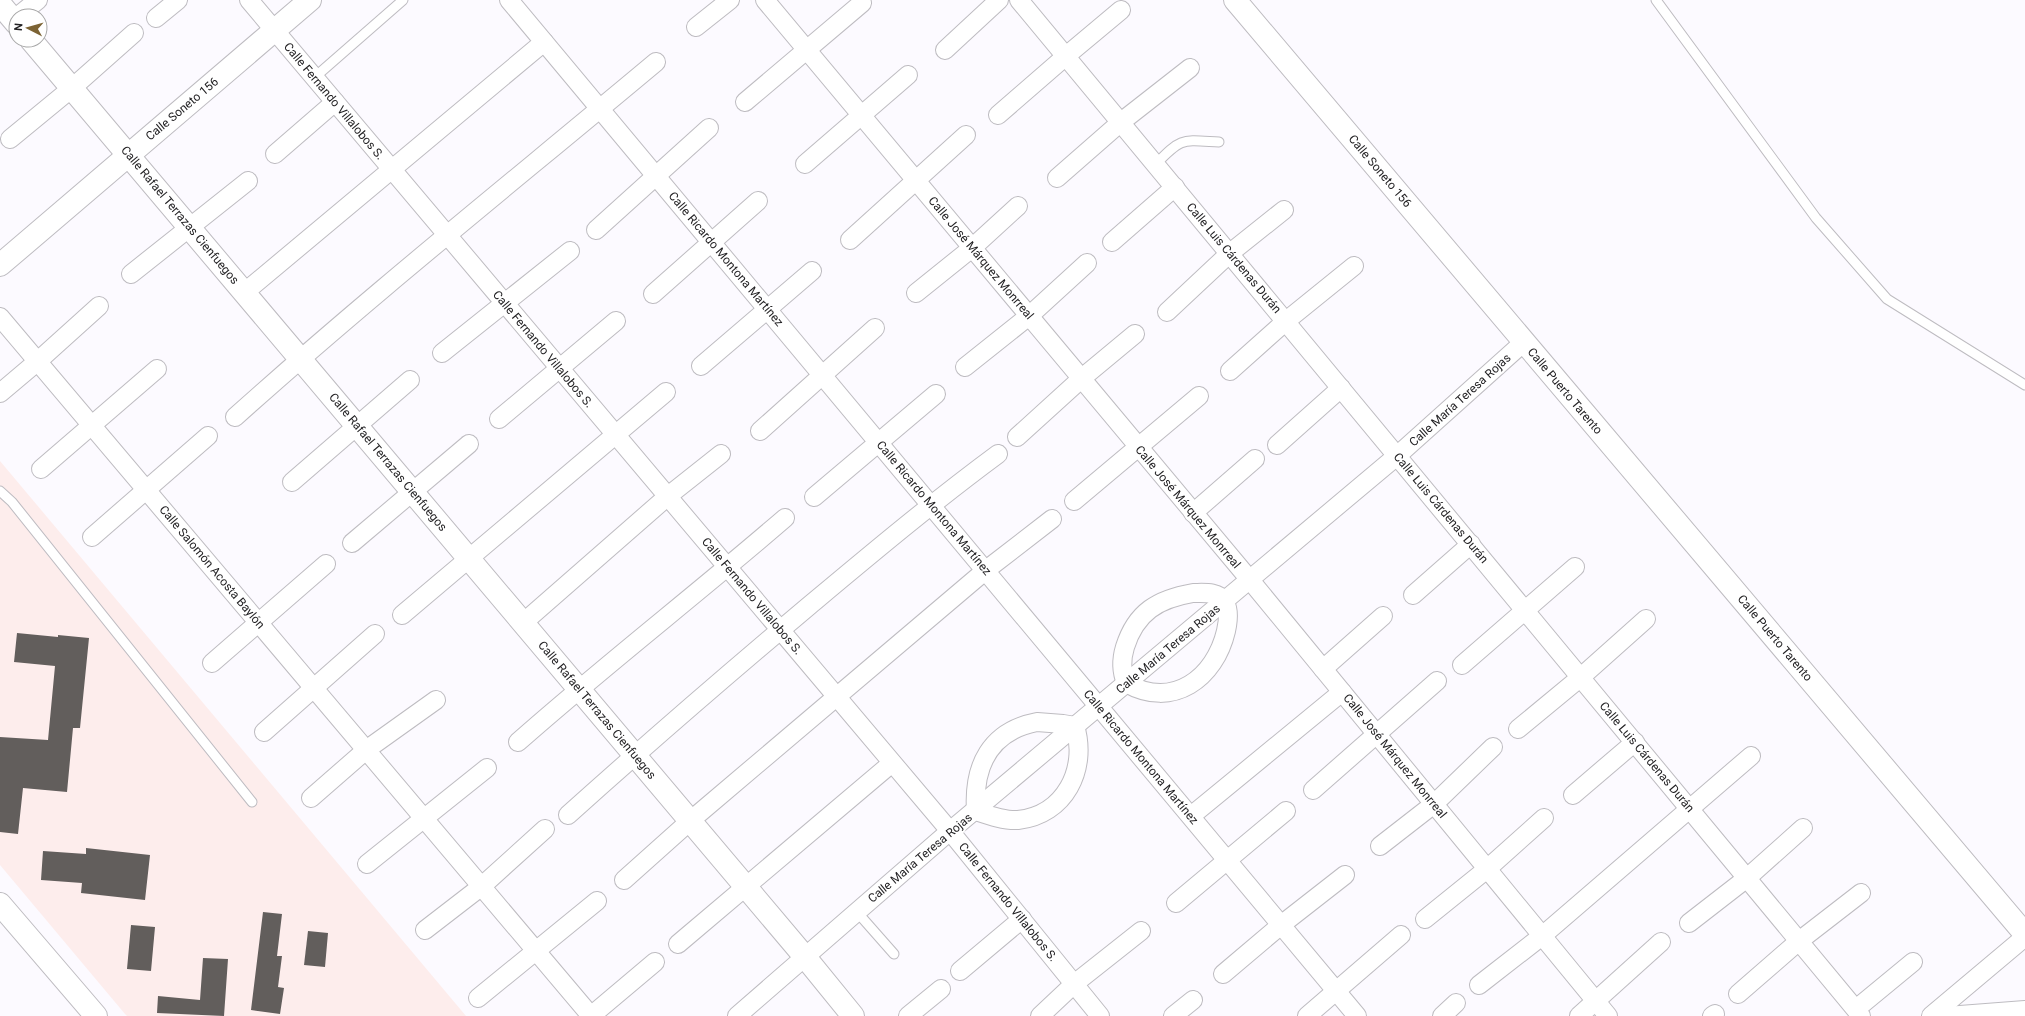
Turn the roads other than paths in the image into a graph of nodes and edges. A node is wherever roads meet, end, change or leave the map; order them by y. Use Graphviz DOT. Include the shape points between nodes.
graph roads {
  1 [pos="38,0"];
  2 [pos="178,0"];
  3 [pos="249,0"];
  4 [pos="310,0"];
  5 [pos="403,0"];
  6 [pos="509,0"];
  7 [pos="730,0"];
  8 [pos="765,0"];
  9 [pos="999,0"];
  10 [pos="1019,0"];
  11 [pos="1235,0"];
  12 [pos="1656,0"];
  13 [pos="862,3"];
  14 [pos="26,8"];
  15 [pos="1121,10"];
  16 [pos="156,18"];
  17 [pos="696,27"];
  18 [pos="275,31"];
  19 [pos="134,33"];
  20 [pos="544,42"];
  21 [pos="38,48"];
  22 [pos="806,49"];
  23 [pos="945,50"];
  24 [pos="1066,56"];
  25 [pos="656,62"];
  26 [pos="1190,68"];
  27 [pos="908,75"];
  28 [pos="315,77"];
  29 [pos="72,88"];
  30 [pos="335,102"];
  31 [pos="745,102"];
  32 [pos="600,109"];
  33 [pos="861,115"];
  34 [pos="998,115"];
  35 [pos="1121,122"];
  36 [pos="709,128"];
  37 [pos="966,135"];
  38 [pos="10,139"];
  39 [pos="1219,142"];
  40 [pos="128,154"];
  41 [pos="275,154"];
  42 [pos="805,164"];
  43 [pos="1156,164"];
  44 [pos="391,168"];
  45 [pos="656,176"];
  46 [pos="1057,178"];
  47 [pos="916,180"];
  48 [pos="248,181"];
  49 [pos="1175,187"];
  50 [pos="758,201"];
  51 [pos="1018,206"];
  52 [pos="1284,210"];
  53 [pos="190,227"];
  54 [pos="596,230"];
  55 [pos="446,234"];
  56 [pos="850,240"];
  57 [pos="710,241"];
  58 [pos="1112,242"];
  59 [pos="972,248"];
  60 [pos="570,250"];
  61 [pos="1230,253"];
  62 [pos="1087,263"];
  63 [pos="0,265"];
  64 [pos="1354,266"];
  65 [pos="812,271"];
  66 [pos="131,274"];
  67 [pos="245,292"];
  68 [pos="916,293"];
  69 [pos="653,294"];
  70 [pos="505,303"];
  71 [pos="99,306"];
  72 [pos="767,309"];
  73 [pos="1167,312"];
  74 [pos="1029,316"];
  75 [pos="0,317"];
  76 [pos="616,321"];
  77 [pos="1286,321"];
  78 [pos="875,328"];
  79 [pos="1135,334"];
  80 [pos="1524,342"];
  81 [pos="442,353"];
  82 [pos="300,358"];
  83 [pos="38,361"];
  84 [pos="701,366"];
  85 [pos="965,367"];
  86 [pos="561,369"];
  87 [pos="157,370"];
  88 [pos="1230,371"];
  89 [pos="822,374"];
  90 [pos="1082,378"];
  91 [pos="410,380"];
  92 [pos="2025,385"];
  93 [pos="1341,388"];
  94 [pos="666,392"];
  95 [pos="0,393"];
  96 [pos="936,394"];
  97 [pos="1200,396"];
  98 [pos="235,417"];
  99 [pos="499,419"];
  100 [pos="357,425"];
  101 [pos="92,426"];
  102 [pos="760,431"];
  103 [pos="616,435"];
  104 [pos="208,436"];
  105 [pos="1017,437"];
  106 [pos="879,443"];
  107 [pos="469,444"];
  108 [pos="1277,445"];
  109 [pos="1138,446"];
  110 [pos="721,454"];
  111 [pos="998,454"];
  112 [pos="1398,455"];
  113 [pos="1255,459"];
  114 [pos="41,469"];
  115 [pos="292,482"];
  116 [pos="146,490"];
  117 [pos="412,490"];
  118 [pos="0,491"];
  119 [pos="668,496"];
  120 [pos="814,497"];
  121 [pos="1074,501"];
  122 [pos="931,504"];
  123 [pos="1194,513"];
  124 [pos="785,518"];
  125 [pos="1052,519"];
  126 [pos="92,537"];
  127 [pos="352,543"];
  128 [pos="1471,544"];
  129 [pos="469,559"];
  130 [pos="326,564"];
  131 [pos="728,567"];
  132 [pos="1575,567"];
  133 [pos="986,570"];
  134 [pos="1250,580"];
  135 [pos="1413,595"];
  136 [pos="1224,601"];
  137 [pos="1525,610"];
  138 [pos="402,615"];
  139 [pos="1383,616"];
  140 [pos="1646,619"];
  141 [pos="524,622"];
  142 [pos="259,624"];
  143 [pos="780,630"];
  144 [pos="375,634"];
  145 [pos="212,663"];
  146 [pos="1462,665"];
  147 [pos="1323,669"];
  148 [pos="1581,677"];
  149 [pos="1437,681"];
  150 [pos="1126,683"];
  151 [pos="315,688"];
  152 [pos="579,688"];
  153 [pos="1342,692"];
  154 [pos="837,698"];
  155 [pos="436,700"];
  156 [pos="1099,706"];
  157 [pos="1075,726"];
  158 [pos="1518,729"];
  159 [pos="264,732"];
  160 [pos="1377,735"];
  161 [pos="518,742"];
  162 [pos="1635,742"];
  163 [pos="1494,748"];
  164 [pos="366,750"];
  165 [pos="634,755"];
  166 [pos="1751,756"];
  167 [pos="892,763"];
  168 [pos="487,768"];
  169 [pos="1313,790"];
  170 [pos="1573,795"];
  171 [pos="311,798"];
  172 [pos="252,802"];
  173 [pos="1434,804"];
  174 [pos="1690,809"];
  175 [pos="976,811"];
  176 [pos="1286,811"];
  177 [pos="568,815"];
  178 [pos="1191,816"];
  179 [pos="423,818"];
  180 [pos="1544,818"];
  181 [pos="690,821"];
  182 [pos="1802,828"];
  183 [pos="545,829"];
  184 [pos="950,831"];
  185 [pos="1380,846"];
  186 [pos="1227,860"];
  187 [pos="367,864"];
  188 [pos="1488,869"];
  189 [pos="1345,875"];
  190 [pos="1747,878"];
  191 [pos="624,880"];
  192 [pos="482,886"];
  193 [pos="745,886"];
  194 [pos="1861,893"];
  195 [pos="597,901"];
  196 [pos="0,904"];
  197 [pos="1176,904"];
  198 [pos="857,912"];
  199 [pos="1022,919"];
  200 [pos="1425,919"];
  201 [pos="1689,922"];
  202 [pos="1281,925"];
  203 [pos="425,930"];
  204 [pos="1141,931"];
  205 [pos="1401,935"];
  206 [pos="2025,935"];
  207 [pos="1542,936"];
  208 [pos="1799,941"];
  209 [pos="1661,942"];
  210 [pos="678,944"];
  211 [pos="536,951"];
  212 [pos="894,954"];
  213 [pos="806,957"];
  214 [pos="655,962"];
  215 [pos="1913,962"];
  216 [pos="960,971"];
  217 [pos="1223,974"];
  218 [pos="1074,984"];
  219 [pos="1479,985"];
  220 [pos="941,989"];
  221 [pos="1336,991"];
  222 [pos="1738,994"];
  223 [pos="478,998"];
  224 [pos="1192,1000"];
  225 [pos="1596,1001"];
  226 [pos="1456,1003"];
  227 [pos="2025,1010"];
  228 [pos="1858,1013"];
  229 [pos="96,1016"];
  230 [pos="591,1016"];
  231 [pos="737,1016"];
  232 [pos="853,1016"];
  233 [pos="908,1016"];
  234 [pos="1040,1016"];
  235 [pos="1100,1016"];
  236 [pos="1173,1016"];
  237 [pos="1307,1016"];
  238 [pos="1357,1016"];
  239 [pos="1442,1016"];
  240 [pos="1579,1016"];
  241 [pos="1608,1016"];
  242 [pos="1931,1016"];
  243 [pos="1947,1016"];
  1 -- 14 [label="street"];
  2 -- 16 [label="street"];
  3 -- 18 [label="street, Calle Fernando Villalobos S."];
  4 -- 18 [label="street, Calle Soneto 156"];
  5 -- 28 [label="lane"];
  6 -- 20 [label="street, Calle Ricardo Montona Martínez"];
  7 -- 17 [label="street"];
  8 -- 22 [label="street, Calle José Márquez Monrreal"];
  9 -- 23 [label="street"];
  10 -- 24 [label="street, Calle Luis Cárdenas Durán"];
  11 -- 80 [label="street, Calle Soneto 156"];
  12 -- 92 [label="lane" via="1816,218 1887,299"];
  13 -- 22 [label="street"];
  15 -- 24 [label="street"];
  18 -- 28 [label="street, Calle Fernando Villalobos S."];
  18 -- 40 [label="street, Calle Soneto 156"];
  19 -- 29 [label="street"];
  20 -- 32 [label="street, Calle Ricardo Montona Martínez"];
  20 -- 44 [label="street"];
  21 -- 29 [label="street, Calle Rafael Terrazas Cienfuegos"];
  22 -- 31 [label="street"];
  22 -- 33 [label="street, Calle José Márquez Monrreal"];
  24 -- 34 [label="street"];
  24 -- 35 [label="street, Calle Luis Cárdenas Durán"];
  25 -- 32 [label="street"];
  26 -- 35 [label="street"];
  27 -- 33 [label="street"];
  28 -- 30 [label="street, Calle Fernando Villalobos S."];
  29 -- 38 [label="street"];
  29 -- 40 [label="street, Calle Rafael Terrazas Cienfuegos"];
  30 -- 41 [label="street"];
  30 -- 44 [label="street, Calle Fernando Villalobos S."];
  32 -- 45 [label="street, Calle Ricardo Montona Martínez"];
  32 -- 55 [label="street"];
  33 -- 42 [label="street"];
  33 -- 47 [label="street, Calle José Márquez Monrreal"];
  35 -- 43 [label="street, Calle Luis Cárdenas Durán"];
  35 -- 46 [label="street"];
  36 -- 45 [label="street"];
  37 -- 47 [label="street"];
  39 -- 43 [label="lane" via="1180,142"];
  40 -- 53 [label="street, Calle Rafael Terrazas Cienfuegos"];
  40 -- 63 [label="street, Calle Soneto 156"];
  43 -- 49 [label="street, Calle Luis Cárdenas Durán"];
  44 -- 55 [label="street, Calle Fernando Villalobos S."];
  44 -- 67 [label="street"];
  45 -- 54 [label="street"];
  45 -- 57 [label="street, Calle Ricardo Montona Martínez"];
  47 -- 56 [label="street"];
  47 -- 59 [label="street, Calle José Márquez Monrreal"];
  48 -- 53 [label="street"];
  49 -- 58 [label="street"];
  49 -- 61 [label="street, Calle Luis Cárdenas Durán"];
  50 -- 57 [label="street"];
  51 -- 59 [label="street"];
  52 -- 61 [label="street"];
  53 -- 66 [label="street"];
  53 -- 67 [label="street, Calle Rafael Terrazas Cienfuegos"];
  55 -- 70 [label="street, Calle Fernando Villalobos S."];
  55 -- 82 [label="street"];
  57 -- 69 [label="street"];
  57 -- 72 [label="street, Calle Ricardo Montona Martínez"];
  59 -- 68 [label="street"];
  59 -- 74 [label="street, Calle José Márquez Monrreal"];
  60 -- 70 [label="street"];
  61 -- 73 [label="street"];
  61 -- 77 [label="street, Calle Luis Cárdenas Durán"];
  62 -- 74 [label="street"];
  64 -- 77 [label="street"];
  65 -- 72 [label="street"];
  67 -- 82 [label="street, Calle Rafael Terrazas Cienfuegos"];
  70 -- 81 [label="street"];
  70 -- 86 [label="street, Calle Fernando Villalobos S."];
  71 -- 83 [label="street"];
  72 -- 84 [label="street"];
  72 -- 89 [label="street, Calle Ricardo Montona Martínez"];
  74 -- 85 [label="street"];
  74 -- 90 [label="street, Calle José Márquez Monrreal"];
  75 -- 83 [label="street, Calle Salomón Acosta Baylón"];
  76 -- 86 [label="street"];
  77 -- 88 [label="street"];
  77 -- 93 [label="street, Calle Luis Cárdenas Durán"];
  78 -- 89 [label="street"];
  79 -- 90 [label="street"];
  80 -- 112 [label="street, Calle María Teresa Rojas"];
  80 -- 206 [label="street, Calle Puerto Tarento"];
  82 -- 98 [label="street"];
  82 -- 100 [label="street, Calle Rafael Terrazas Cienfuegos"];
  83 -- 95 [label="street"];
  83 -- 101 [label="street, Calle Salomón Acosta Baylón"];
  86 -- 99 [label="street"];
  86 -- 103 [label="street, Calle Fernando Villalobos S."];
  87 -- 101 [label="street"];
  89 -- 102 [label="street"];
  89 -- 106 [label="street, Calle Ricardo Montona Martínez"];
  90 -- 105 [label="street"];
  90 -- 109 [label="street, Calle José Márquez Monrreal"];
  91 -- 100 [label="street"];
  93 -- 108 [label="street"];
  93 -- 112 [label="street, Calle Luis Cárdenas Durán"];
  94 -- 103 [label="street"];
  96 -- 106 [label="street"];
  97 -- 109 [label="street"];
  100 -- 115 [label="street"];
  100 -- 117 [label="street, Calle Rafael Terrazas Cienfuegos"];
  101 -- 114 [label="street"];
  101 -- 116 [label="street, Calle Salomón Acosta Baylón"];
  103 -- 119 [label="street, Calle Fernando Villalobos S."];
  103 -- 129 [label="street"];
  104 -- 116 [label="street"];
  106 -- 120 [label="street"];
  106 -- 122 [label="street, Calle Ricardo Montona Martínez"];
  107 -- 117 [label="street"];
  109 -- 121 [label="street"];
  109 -- 123 [label="street, Calle José Márquez Monrreal"];
  110 -- 119 [label="street"];
  111 -- 122 [label="street"];
  112 -- 128 [label="street, Calle Luis Cárdenas Durán"];
  112 -- 134 [label="street, Calle María Teresa Rojas"];
  113 -- 123 [label="street"];
  116 -- 126 [label="street"];
  116 -- 142 [label="street, Calle Salomón Acosta Baylón"];
  117 -- 127 [label="street"];
  117 -- 129 [label="street, Calle Rafael Terrazas Cienfuegos"];
  118 -- 172 [label="lane" via="12,502"];
  119 -- 131 [label="street, Calle Fernando Villalobos S."];
  119 -- 141 [label="street"];
  122 -- 133 [label="street, Calle Ricardo Montona Martínez"];
  122 -- 143 [label="street"];
  123 -- 134 [label="street, Calle José Márquez Monrreal"];
  124 -- 131 [label="street"];
  125 -- 133 [label="street"];
  128 -- 135 [label="street"];
  128 -- 137 [label="street, Calle Luis Cárdenas Durán"];
  129 -- 138 [label="street"];
  129 -- 141 [label="street, Calle Rafael Terrazas Cienfuegos"];
  130 -- 142 [label="street"];
  131 -- 143 [label="street, Calle Fernando Villalobos S."];
  131 -- 152 [label="street"];
  132 -- 137 [label="street"];
  133 -- 154 [label="street"];
  133 -- 156 [label="street, Calle Ricardo Montona Martínez"];
  134 -- 136 [label="street, Calle María Teresa Rojas"];
  134 -- 147 [label="street, Calle José Márquez Monrreal"];
  136 -- 150 [label="street, Calle María Teresa Rojas"];
  136 -- 150 [label="street" via="1210,593 1193,593 1167,599 1144,614 1131,631 1124,651 1122,673"];
  136 -- 150 [label="street" via="1228,614 1222,649 1200,678 1165,694 1146,693"];
  137 -- 146 [label="street"];
  137 -- 148 [label="street, Calle Luis Cárdenas Durán"];
  139 -- 147 [label="street"];
  140 -- 148 [label="street"];
  141 -- 152 [label="street, Calle Rafael Terrazas Cienfuegos"];
  142 -- 145 [label="street"];
  142 -- 151 [label="street, Calle Salomón Acosta Baylón"];
  143 -- 154 [label="street, Calle Fernando Villalobos S."];
  143 -- 165 [label="street"];
  144 -- 151 [label="street"];
  147 -- 153 [label="street, Calle José Márquez Monrreal"];
  148 -- 158 [label="street"];
  148 -- 162 [label="street, Calle Luis Cárdenas Durán"];
  149 -- 160 [label="street"];
  150 -- 156 [label="street, Calle María Teresa Rojas"];
  151 -- 159 [label="street"];
  151 -- 164 [label="street, Calle Salomón Acosta Baylón"];
  152 -- 161 [label="street"];
  152 -- 165 [label="street, Calle Rafael Terrazas Cienfuegos"];
  153 -- 160 [label="street, Calle José Márquez Monrreal"];
  153 -- 178 [label="street"];
  154 -- 167 [label="street, Calle Fernando Villalobos S."];
  154 -- 181 [label="street"];
  155 -- 164 [label="street"];
  156 -- 157 [label="street, Calle María Teresa Rojas"];
  156 -- 178 [label="street, Calle Ricardo Montona Martínez"];
  157 -- 175 [label="street, Calle María Teresa Rojas"];
  157 -- 175 [label="street" via="1037,722 1027,724 1004,736 986,755 980,767"];
  157 -- 175 [label="street" via="1079,748 1078,766 1074,781 1058,801 1033,817 1017,820"];
  160 -- 169 [label="street"];
  160 -- 173 [label="street, Calle José Márquez Monrreal"];
  162 -- 170 [label="street"];
  162 -- 174 [label="street, Calle Luis Cárdenas Durán"];
  163 -- 173 [label="street"];
  164 -- 171 [label="street"];
  164 -- 179 [label="street, Calle Salomón Acosta Baylón"];
  165 -- 177 [label="street"];
  165 -- 181 [label="street, Calle Rafael Terrazas Cienfuegos"];
  166 -- 174 [label="street"];
  167 -- 184 [label="street, Calle Fernando Villalobos S."];
  167 -- 193 [label="street"];
  168 -- 179 [label="street"];
  173 -- 185 [label="street"];
  173 -- 188 [label="street, Calle José Márquez Monrreal"];
  174 -- 190 [label="street, Calle Luis Cárdenas Durán"];
  174 -- 207 [label="street"];
  175 -- 184 [label="street, Calle María Teresa Rojas"];
  176 -- 186 [label="street"];
  178 -- 186 [label="street, Calle Ricardo Montona Martínez"];
  179 -- 187 [label="street"];
  179 -- 192 [label="street, Calle Salomón Acosta Baylón"];
  180 -- 188 [label="street"];
  181 -- 191 [label="street"];
  181 -- 193 [label="street, Calle Rafael Terrazas Cienfuegos"];
  182 -- 190 [label="street"];
  183 -- 192 [label="street"];
  184 -- 198 [label="street, Calle María Teresa Rojas"];
  184 -- 199 [label="street, Calle Fernando Villalobos S."];
  186 -- 197 [label="street"];
  186 -- 202 [label="street, Calle Ricardo Montona Martínez"];
  188 -- 200 [label="street"];
  188 -- 207 [label="street, Calle José Márquez Monrreal"];
  189 -- 202 [label="street"];
  190 -- 201 [label="street"];
  190 -- 208 [label="street, Calle Luis Cárdenas Durán"];
  192 -- 203 [label="street"];
  192 -- 211 [label="street, Calle Salomón Acosta Baylón"];
  193 -- 210 [label="street"];
  193 -- 213 [label="street, Calle Rafael Terrazas Cienfuegos"];
  194 -- 208 [label="street"];
  195 -- 211 [label="street"];
  196 -- 229 [label="street"];
  198 -- 212 [label="lane"];
  198 -- 213 [label="street, Calle María Teresa Rojas"];
  199 -- 216 [label="street"];
  199 -- 218 [label="street, Calle Fernando Villalobos S."];
  202 -- 217 [label="street"];
  202 -- 221 [label="street, Calle Ricardo Montona Martínez"];
  204 -- 218 [label="street"];
  205 -- 221 [label="street"];
  206 -- 242 [label="street"];
  207 -- 219 [label="street"];
  207 -- 225 [label="street, Calle José Márquez Monrreal"];
  208 -- 222 [label="street"];
  208 -- 228 [label="street, Calle Luis Cárdenas Durán"];
  209 -- 225 [label="street"];
  211 -- 223 [label="street"];
  211 -- 230 [label="street, Calle Salomón Acosta Baylón"];
  213 -- 231 [label="street, Calle María Teresa Rojas"];
  213 -- 232 [label="street, Calle Rafael Terrazas Cienfuegos"];
  214 -- 230 [label="street"];
  215 -- 228 [label="street"];
  218 -- 234 [label="street"];
  218 -- 235 [label="street, Calle Fernando Villalobos S."];
  220 -- 233 [label="street"];
  221 -- 237 [label="street"];
  221 -- 238 [label="street, Calle Ricardo Montona Martínez"];
  224 -- 236 [label="street"];
  225 -- 240 [label="street"];
  225 -- 241 [label="street, Calle José Márquez Monrreal"];
  226 -- 239 [label="street"];
  227 -- 243 [label="street"];
}
